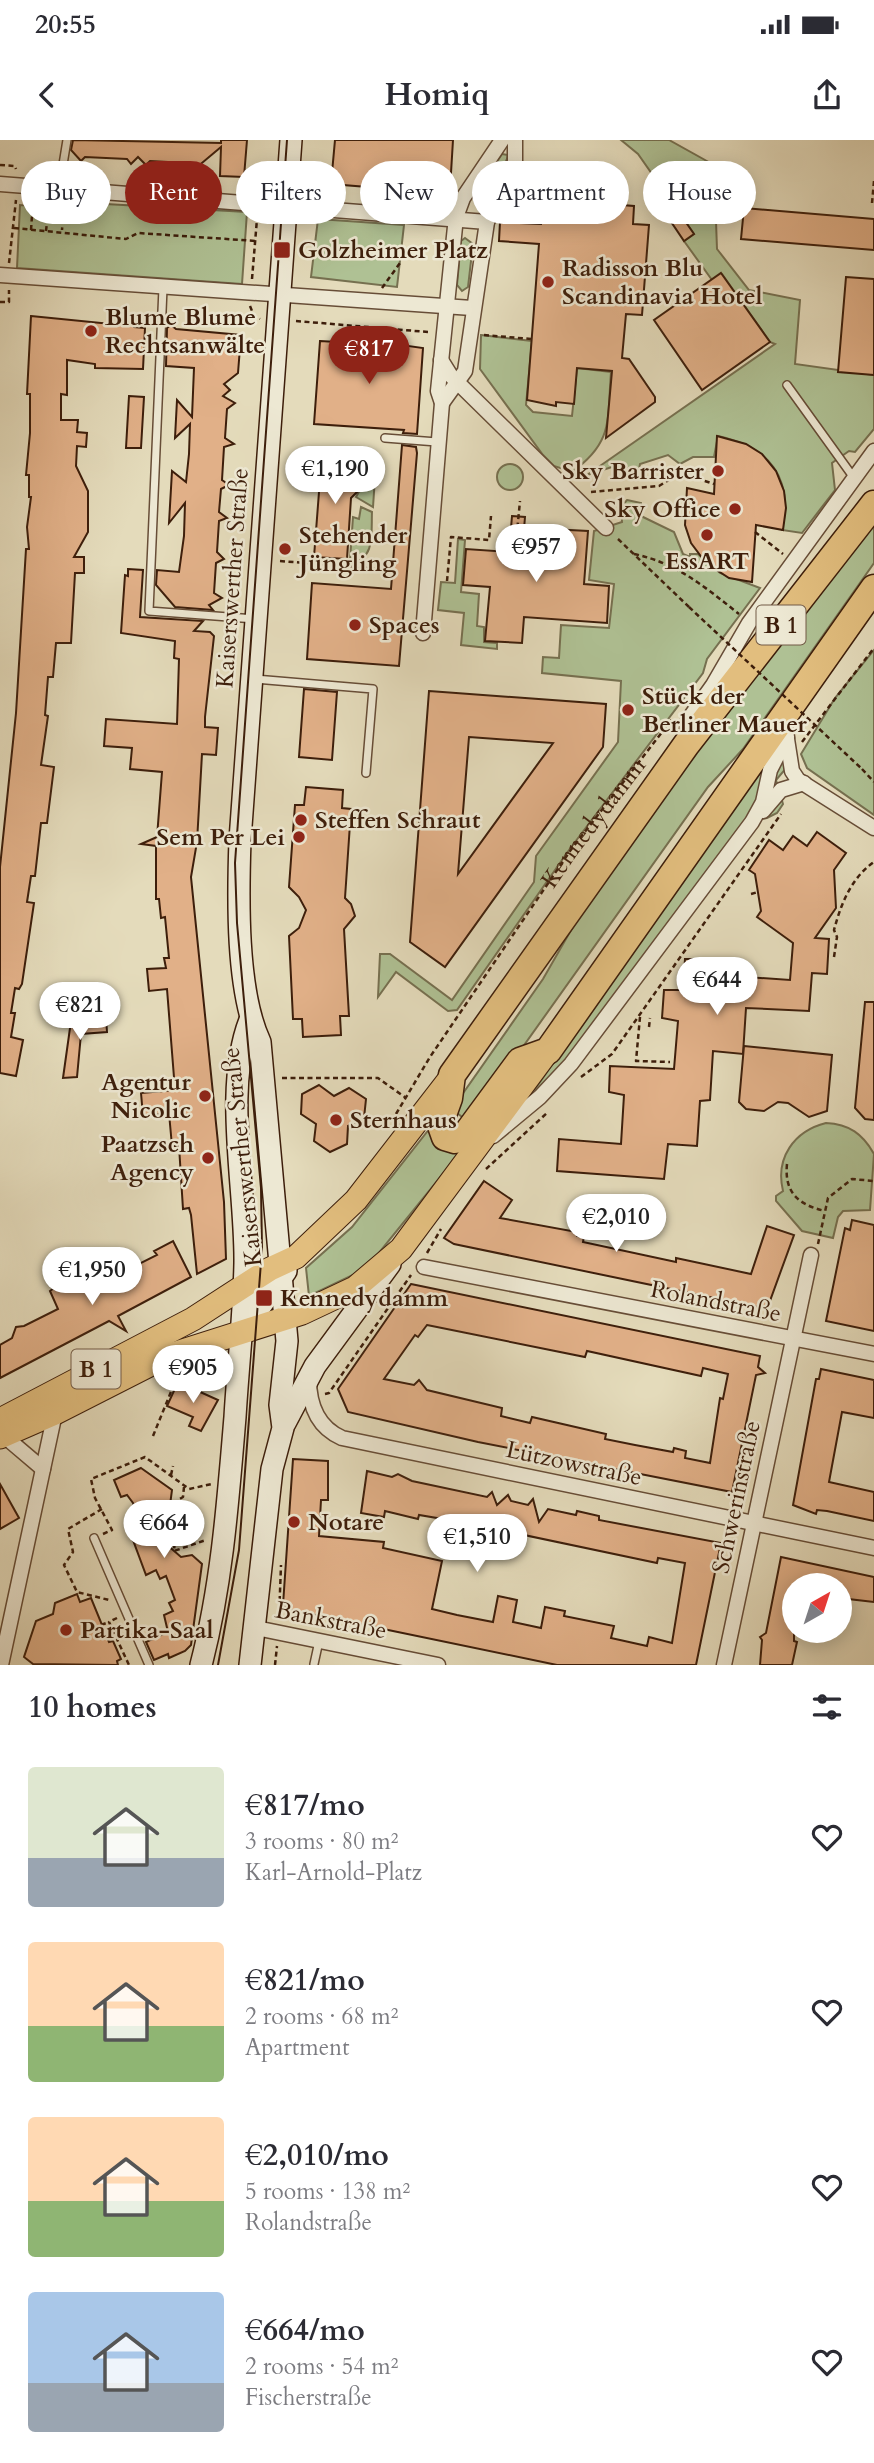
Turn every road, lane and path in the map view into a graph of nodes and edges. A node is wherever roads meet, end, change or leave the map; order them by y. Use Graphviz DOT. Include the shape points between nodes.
graph roads {
  1 [pos="67,140"];
  2 [pos="291,140"];
  3 [pos="502,140"];
  4 [pos="515,140"];
  5 [pos="64,161"];
  6 [pos="289,161"];
  7 [pos="515,161"];
  8 [pos="874,181"];
  9 [pos="0,184"];
  10 [pos="21,192"];
  11 [pos="111,192"];
  12 [pos="16,193"];
  13 [pos="21,196"];
  14 [pos="236,202"];
  15 [pos="872,203"];
  16 [pos="458,212"];
  17 [pos="31,224"];
  18 [pos="47,224"];
  19 [pos="62,224"];
  20 [pos="257,224"];
  21 [pos="285,224"];
  22 [pos="455,224"];
  23 [pos="487,224"];
  24 [pos="14,228"];
  25 [pos="31,230"];
  26 [pos="46,231"];
  27 [pos="61,232"];
  28 [pos="256,241"];
  29 [pos="10,243"];
  30 [pos="400,263"];
  31 [pos="4,275"];
  32 [pos="163,288"];
  33 [pos="251,295"];
  34 [pos="280,297"];
  35 [pos="381,301"];
  36 [pos="0,302"];
  37 [pos="447,306"];
  38 [pos="472,308"];
  39 [pos="269,320"];
  40 [pos="445,333"];
  41 [pos="470,333"];
  42 [pos="531,339"];
  43 [pos="441,360"];
  44 [pos="459,383"];
  45 [pos="787,386"];
  46 [pos="442,403"];
  47 [pos="385,438"];
  48 [pos="437,442"];
  49 [pos="874,451"];
  50 [pos="854,478"];
  51 [pos="714,484"];
  52 [pos="566,492"];
  53 [pos="520,501"];
  54 [pos="874,504"];
  55 [pos="491,516"];
  56 [pos="606,528"];
  57 [pos="755,532"];
  58 [pos="516,553"];
  59 [pos="634,554"];
  60 [pos="260,560"];
  61 [pos="793,562"];
  62 [pos="384,569"];
  63 [pos="447,581"];
  64 [pos="874,588"];
  65 [pos="743,618"];
  66 [pos="256,619"];
  67 [pos="424,633"];
  68 [pos="725,640"];
  69 [pos="718,651"];
  70 [pos="251,679"];
  71 [pos="673,718"];
  72 [pos="785,727"];
  73 [pos="686,745"];
  74 [pos="366,773"];
  75 [pos="874,782"];
  76 [pos="804,783"];
  77 [pos="752,822"];
  78 [pos="874,828"];
  79 [pos="874,862"];
  80 [pos="758,892"];
  81 [pos="751,894"];
  82 [pos="834,957"];
  83 [pos="640,1017"];
  84 [pos="650,1018"];
  85 [pos="250,1020"];
  86 [pos="649,1027"];
  87 [pos="548,1051"];
  88 [pos="670,1062"];
  89 [pos="263,1071"];
  90 [pos="382,1073"];
  91 [pos="452,1075"];
  92 [pos="378,1078"];
  93 [pos="406,1098"];
  94 [pos="394,1118"];
  95 [pos="479,1148"];
  96 [pos="788,1164"];
  97 [pos="874,1181"];
  98 [pos="825,1211"];
  99 [pos="443,1226"];
  100 [pos="401,1249"];
  101 [pos="811,1255"];
  102 [pos="421,1265"];
  103 [pos="286,1266"];
  104 [pos="243,1287"];
  105 [pos="286,1319"];
  106 [pos="242,1331"];
  107 [pos="793,1339"];
  108 [pos="874,1354"];
  109 [pos="213,1360"];
  110 [pos="173,1369"];
  111 [pos="310,1374"];
  112 [pos="198,1389"];
  113 [pos="316,1396"];
  114 [pos="55,1413"];
  115 [pos="283,1428"];
  116 [pos="1,1431"];
  117 [pos="153,1436"];
  118 [pos="173,1466"];
  119 [pos="43,1469"];
  120 [pos="171,1475"];
  121 [pos="214,1484"];
  122 [pos="184,1486"];
  123 [pos="102,1509"];
  124 [pos="755,1523"];
  125 [pos="94,1538"];
  126 [pos="197,1543"];
  127 [pos="874,1548"];
  128 [pos="120,1599"];
  129 [pos="126,1613"];
  130 [pos="109,1622"];
  131 [pos="101,1625"];
  132 [pos="256,1628"];
  133 [pos="319,1640"];
  134 [pos="314,1664"];
  135 [pos="1,1665"];
  136 [pos="129,1665"];
  137 [pos="149,1665"];
  138 [pos="201,1665"];
  139 [pos="250,1665"];
  140 [pos="438,1665"];
  141 [pos="724,1665"];
  1 -- 5 [label="lane"];
  2 -- 6 [label="street, Kaiserswerther Straße"];
  3 -- 16 [label="street"];
  4 -- 7 [label="street"];
  8 -- 15 [label="path"];
  9 -- 12 [label="street"];
  10 -- 12 [label="street"];
  11 -- 14 [label="street"];
  12 -- 13 [label="path"];
  12 -- 24 [label="path"];
  17 -- 25 [label="path"];
  18 -- 26 [label="path"];
  19 -- 27 [label="path"];
  20 -- 28 [label="path"];
  21 -- 34 [label="street, Kaiserswerther Straße"];
  22 -- 37 [label="street"];
  23 -- 38 [label="street"];
  24 -- 25 [label="path"];
  24 -- 29 [label="path"];
  25 -- 26 [label="path"];
  26 -- 27 [label="path"];
  27 -- 28 [label="path" via="126,239 138,233"];
  28 -- 33 [label="path"];
  30 -- 35 [label="path" via="382,285"];
  31 -- 32 [label="street"];
  31 -- 36 [label="path" via="9,302"];
  32 -- 33 [label="street"];
  32 -- 66 [label="lane" via="149,611"];
  33 -- 34 [label="street"];
  33 -- 39 [label="path" via="254,316"];
  34 -- 35 [label="street" via="298,294"];
  34 -- 39 [label="street, Kaiserswerther Straße"];
  35 -- 37 [label="street"];
  37 -- 38 [label="street"];
  37 -- 40 [label="street"];
  38 -- 41 [label="street"];
  39 -- 40 [label="path"];
  39 -- 60 [label="street, Kaiserswerther Straße"];
  40 -- 43 [label="street"];
  41 -- 42 [label="path"];
  41 -- 44 [label="street"];
  43 -- 44 [label="street"];
  43 -- 46 [label="street" via="438,391"];
  44 -- 46 [label="street"];
  44 -- 52 [label="street"];
  45 -- 50 [label="lane"];
  46 -- 48 [label="street"];
  47 -- 48 [label="lane"];
  48 -- 67 [label="street"];
  49 -- 50 [label="street, Kennedydamm"];
  50 -- 61 [label="street, Kennedydamm"];
  51 -- 52 [label="path" via="680,473 659,486"];
  52 -- 56 [label="street"];
  53 -- 58 [label="path"];
  54 -- 73 [label="highway, Kennedydamm / B 1"];
  55 -- 63 [label="path" via="489,540 451,537"];
  56 -- 59 [label="path"];
  57 -- 61 [label="path"];
  59 -- 65 [label="path" via="687,572"];
  59 -- 75 [label="path, bridge"];
  60 -- 62 [label="path"];
  60 -- 66 [label="street, Kaiserswerther Straße"];
  61 -- 73 [label="street, Kennedydamm" via="688,720"];
  64 -- 72 [label="highway, B 1"];
  66 -- 70 [label="street, Kaiserswerther Straße"];
  68 -- 69 [label="path"];
  70 -- 74 [label="lane" via="373,689"];
  70 -- 85 [label="street, Kaiserswerther Straße" via="239,888"];
  71 -- 93 [label="path, Kennedydamm" via="570,851"];
  72 -- 76 [label="street" via="792,771"];
  72 -- 77 [label="street" via="763,802"];
  72 -- 87 [label="highway, B 1"];
  73 -- 91 [label="highway, Kennedydamm / B 1"];
  76 -- 77 [label="street" via="781,790"];
  76 -- 78 [label="street"];
  77 -- 95 [label="street" via="571,1064"];
  79 -- 82 [label="path" via="841,903"];
  80 -- 81 [label="path"];
  83 -- 88 [label="path" via="636,1061"];
  84 -- 86 [label="path"];
  85 -- 89 [label="street, Kaiserswerther Straße" via="260,1042"];
  85 -- 104 [label="street, Kaiserswerther Straße" via="239,1051 238,1082"];
  87 -- 91 [label="highway" via="520,1061 468,1133 455,1140 445,1137 439,1127"];
  87 -- 95 [label="main road, B 1"];
  89 -- 92 [label="path" via="279,1078"];
  89 -- 103 [label="street, Kaiserswerther Straße"];
  90 -- 92 [label="path"];
  91 -- 103 [label="main road, Kennedydamm / B 1" via="356,1200"];
  92 -- 93 [label="path"];
  93 -- 94 [label="path, Kennedydamm"];
  95 -- 100 [label="main road, B 1"];
  96 -- 98 [label="path" via="791,1192 802,1204"];
  97 -- 98 [label="path" via="852,1179 828,1198"];
  98 -- 101 [label="path" via="818,1246"];
  99 -- 102 [label="path"];
  100 -- 105 [label="main road, B 1" via="355,1288"];
  100 -- 111 [label="street, B 1"];
  101 -- 107 [label="street, Rolandstraße"];
  102 -- 107 [label="street, Rolandstraße"];
  102 -- 113 [label="path" via="329,1393"];
  103 -- 104 [label="main road, B 1"];
  103 -- 105 [label="street, Kaiserswerther Straße"];
  103 -- 106 [label="street"];
  104 -- 106 [label="street, Kaiserswerther Straße"];
  104 -- 116 [label="main road, B 1"];
  105 -- 106 [label="main road, B 1"];
  105 -- 115 [label="street, Kaiserswerther Straße" via="280,1405"];
  106 -- 114 [label="main road, B 1" via="167,1356"];
  106 -- 138 [label="street, Kaiserswerther Straße" via="223,1551"];
  107 -- 108 [label="street, Rolandstraße"];
  107 -- 124 [label="street, Schwerinstraße"];
  109 -- 112 [label="path"];
  110 -- 117 [label="path" via="177,1377"];
  111 -- 115 [label="street, B 1"];
  111 -- 124 [label="street, Lützowstraße" via="315,1414 325,1428 342,1438"];
  114 -- 116 [label="main road, B 1"];
  114 -- 119 [label="street"];
  115 -- 132 [label="street, Kaiserswerther Straße" via="272,1469"];
  116 -- 119 [label="street"];
  118 -- 120 [label="path"];
  119 -- 135 [label="street"];
  120 -- 122 [label="path"];
  120 -- 123 [label="path" via="145,1457 91,1479"];
  121 -- 122 [label="path"];
  122 -- 126 [label="path" via="178,1500 174,1551"];
  123 -- 125 [label="path" via="112,1530"];
  123 -- 128 [label="path" via="68,1529 74,1552 64,1565 77,1592 114,1602"];
  124 -- 127 [label="street, Lützowstraße"];
  124 -- 141 [label="street, Schwerinstraße"];
  125 -- 128 [label="lane"];
  128 -- 129 [label="lane"];
  129 -- 130 [label="path"];
  129 -- 137 [label="lane"];
  130 -- 131 [label="path"];
  130 -- 136 [label="path"];
  132 -- 133 [label="street, Bankstraße"];
  132 -- 139 [label="street, Kaiserswerther Straße"];
  133 -- 134 [label="lane"];
  133 -- 140 [label="street, Bankstraße"];
}
